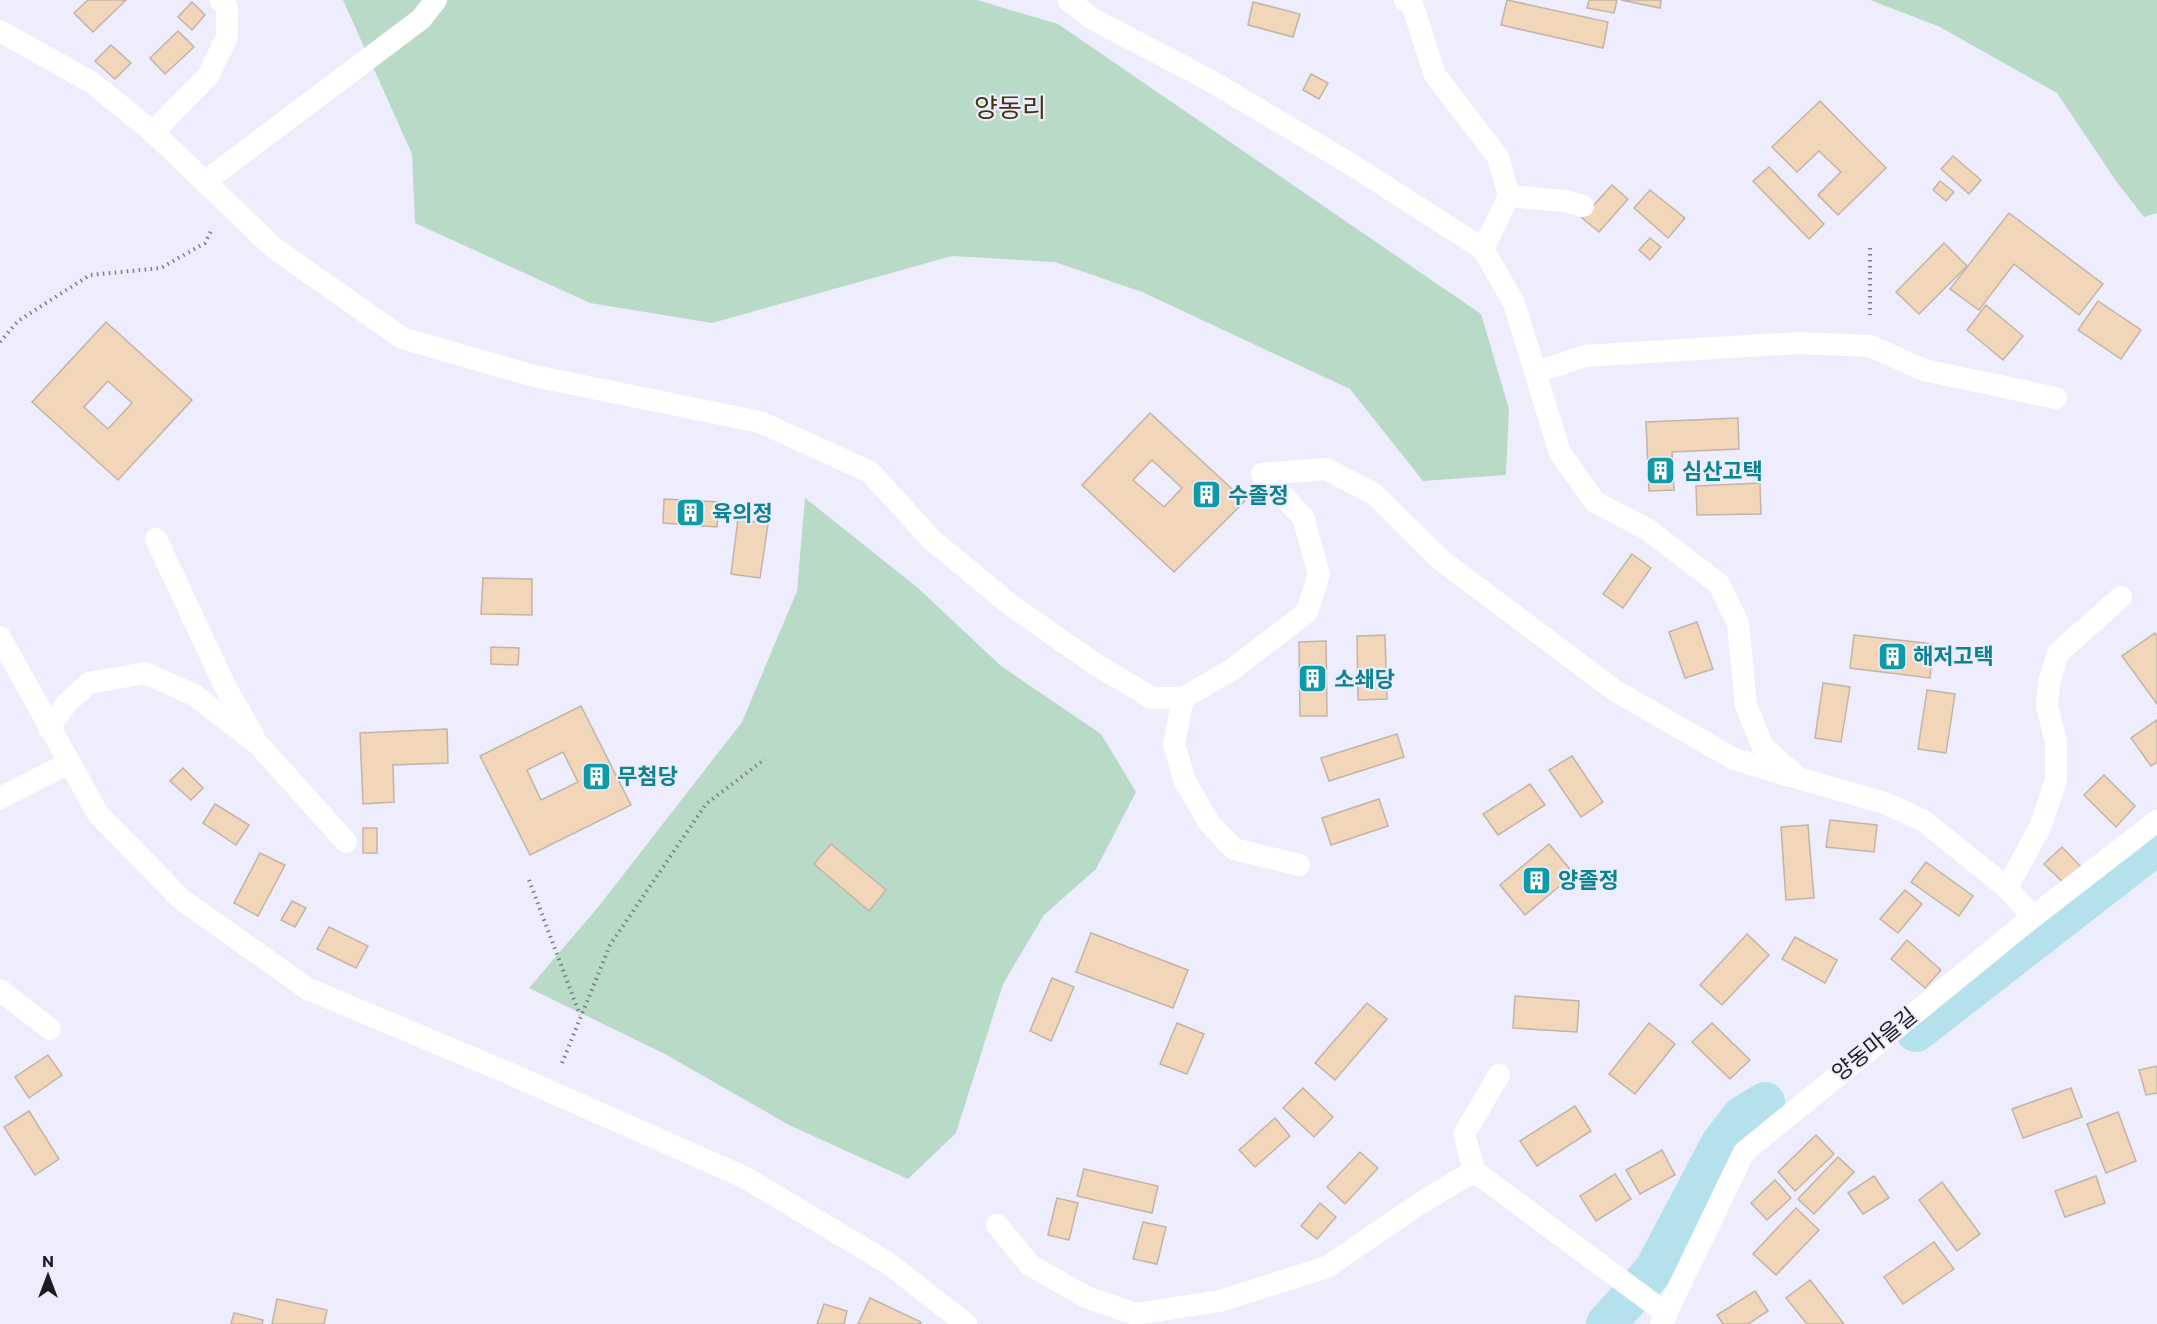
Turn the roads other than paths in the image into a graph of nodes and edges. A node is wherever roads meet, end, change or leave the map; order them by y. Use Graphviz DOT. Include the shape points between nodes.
graph roads {
  1 [pos="220,0"];
  2 [pos="436,0"];
  3 [pos="1068,0"];
  4 [pos="1405,0"];
  5 [pos="0,31"];
  6 [pos="153,132"];
  7 [pos="206,181"];
  8 [pos="1509,196"];
  9 [pos="1584,206"];
  10 [pos="1483,249"];
  11 [pos="1537,372"];
  12 [pos="2056,398"];
  13 [pos="156,539"];
  14 [pos="2121,597"];
  15 [pos="0,637"];
  16 [pos="1183,698"];
  17 [pos="49,728"];
  18 [pos="258,744"];
  19 [pos="69,763"];
  20 [pos="1798,778"];
  21 [pos="0,798"];
  22 [pos="2157,821"];
  23 [pos="346,843"];
  24 [pos="1299,866"];
  25 [pos="2007,888"];
  26 [pos="2033,917"];
  27 [pos="0,990"];
  28 [pos="50,1029"];
  29 [pos="1499,1075"];
  30 [pos="1474,1172"];
  31 [pos="997,1225"];
  32 [pos="1664,1317"];
  33 [pos="1137,1319"];
  34 [pos="966,1324"];
  1 -- 6 [label="lane" via="227,8 227,37 208,76"];
  2 -- 7 [label="lane" via="421,19"];
  3 -- 10 [label="lane" via="1091,18 1209,80 1349,163"];
  4 -- 8 [label="lane" via="1412,4 1434,75 1498,157"];
  5 -- 6 [label="lane" via="91,82"];
  6 -- 7 [label="lane"];
  7 -- 16 [label="lane" via="274,248 402,338 534,376 760,422 870,472 932,540 1012,606 1152,698"];
  8 -- 9 [label="lane"];
  8 -- 10 [label="lane"];
  10 -- 11 [label="lane" via="1514,303"];
  11 -- 12 [label="lane" via="1585,356 1798,343 1870,345 1924,370"];
  11 -- 20 [label="lane" via="1560,453 1595,502 1647,529 1719,584 1738,623 1746,706 1762,747"];
  13 -- 18 [label="lane" via="225,686"];
  14 -- 25 [label="lane" via="2058,653 2047,706 2056,742 2056,781 2040,827"];
  15 -- 17 [label="lane"];
  16 -- 20 [label="lane" via="1233,669 1307,612 1319,574 1303,517 1262,474 1326,470 1374,494 1442,561 1614,690 1734,759"];
  16 -- 24 [label="lane" via="1174,744 1184,779 1209,823 1234,849"];
  17 -- 18 [label="lane" via="66,704 89,683 145,673 194,695"];
  17 -- 19 [label="lane"];
  18 -- 23 [label="lane"];
  19 -- 21 [label="lane"];
  19 -- 34 [label="lane" via="98,814 182,899 308,989 744,1177 888,1263"];
  20 -- 25 [label="lane" via="1885,803 1924,821"];
  22 -- 26 [label="lane, 양동마을길"];
  25 -- 26 [label="lane"];
  26 -- 32 [label="lane, 양동마을길" via="1744,1152"];
  27 -- 28 [label="lane"];
  29 -- 30 [label="lane" via="1464,1134"];
  30 -- 32 [label="lane"];
  30 -- 33 [label="lane" via="1327,1267 1220,1301"];
  31 -- 33 [label="lane" via="1030,1265 1086,1297"];
}
